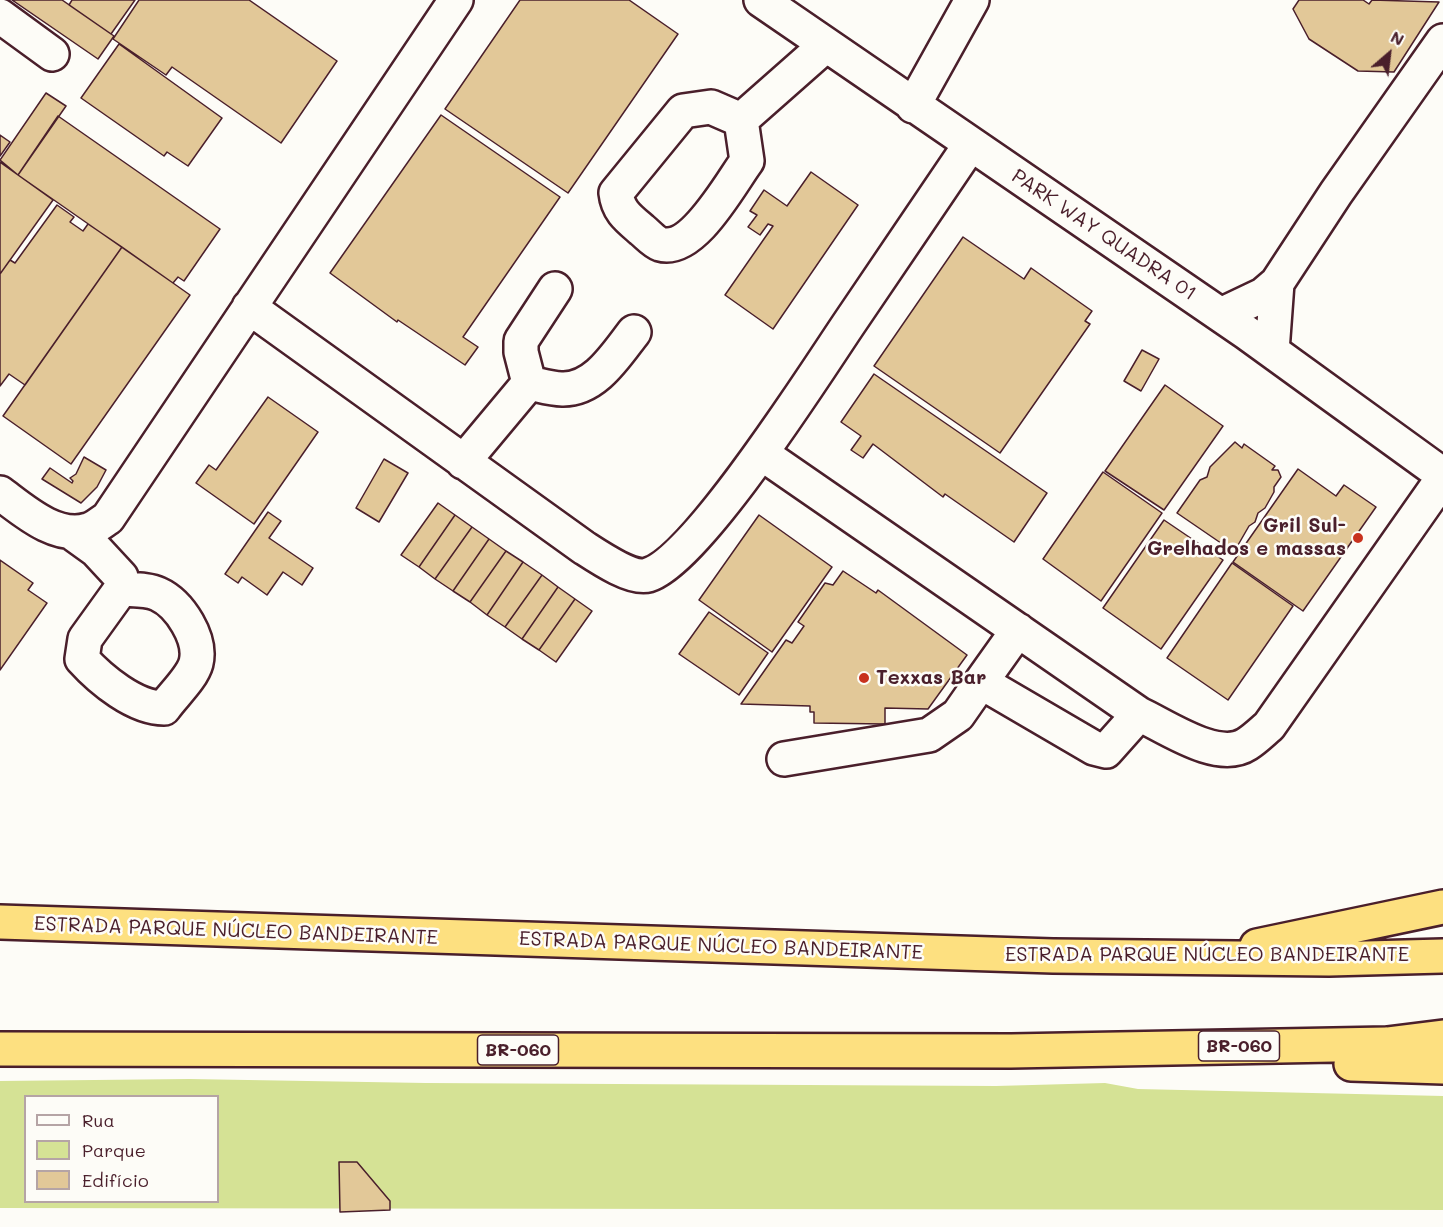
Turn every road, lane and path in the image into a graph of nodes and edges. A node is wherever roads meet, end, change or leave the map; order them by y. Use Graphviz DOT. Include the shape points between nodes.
graph roads {
  1 [pos="456,0"];
  2 [pos="761,0"];
  3 [pos="972,0"];
  4 [pos="0,16"];
  5 [pos="1443,41"];
  6 [pos="826,45"];
  7 [pos="51,54"];
  8 [pos="913,106"];
  9 [pos="741,120"];
  10 [pos="970,144"];
  11 [pos="1277,283"];
  12 [pos="555,289"];
  13 [pos="249,308"];
  14 [pos="1221,315"];
  15 [pos="634,332"];
  16 [pos="1272,351"];
  17 [pos="529,383"];
  18 [pos="761,453"];
  19 [pos="464,462"];
  20 [pos="1443,477"];
  21 [pos="0,493"];
  22 [pos="71,532"];
  23 [pos="121,589"];
  24 [pos="1018,630"];
  25 [pos="981,682"];
  26 [pos="1139,714"];
  27 [pos="784,759"];
  28 [pos="1443,907"];
  29 [pos="0,922"];
  30 [pos="1443,956"];
  31 [pos="1200,958"];
  32 [pos="1443,1037"];
  33 [pos="0,1049"];
  34 [pos="1100,1049"];
  35 [pos="1443,1067"];
  1 -- 13 [label="street"];
  2 -- 6 [label="street, PARK WAY QUADRA 01"];
  3 -- 8 [label="street"];
  4 -- 7 [label="street"];
  5 -- 11 [label="street" via="1335,193"];
  6 -- 8 [label="street, PARK WAY QUADRA 01"];
  6 -- 9 [label="street"];
  8 -- 10 [label="street, PARK WAY QUADRA 01"];
  10 -- 14 [label="street, PARK WAY QUADRA 01"];
  10 -- 18 [label="street"];
  11 -- 14 [label="street" via="1263,295"];
  11 -- 16 [label="street"];
  12 -- 17 [label="street" via="521,341"];
  13 -- 19 [label="street"];
  13 -- 22 [label="street" via="108,518 89,530"];
  14 -- 16 [label="street, PARK WAY QUADRA 01"];
  15 -- 17 [label="street" via="605,368 582,386 563,389"];
  16 -- 20 [label="street, PARK WAY QUADRA 01"];
  17 -- 19 [label="street"];
  18 -- 19 [label="street" via="687,546 664,568 646,576 624,570 583,547"];
  18 -- 24 [label="street"];
  20 -- 26 [label="street" via="1269,726 1246,745 1223,751 1197,743"];
  21 -- 22 [label="street" via="31,516"];
  22 -- 23 [label="street" via="121,577"];
  24 -- 25 [label="street"];
  24 -- 26 [label="street"];
  25 -- 26 [label="street" via="1100,750 1106,751"];
  25 -- 27 [label="street" via="957,715 929,735"];
  28 -- 31 [label="highway"];
  29 -- 31 [label="highway, ESTRADA PARQUE NÚCLEO BANDEIRANTE"];
  30 -- 31 [label="highway, ESTRADA PARQUE NÚCLEO BANDEIRANTE"];
  32 -- 34 [label="highway, BR-060" via="1387,1044"];
  33 -- 34 [label="highway, BR-060"];
  34 -- 35 [label="highway"];
}
